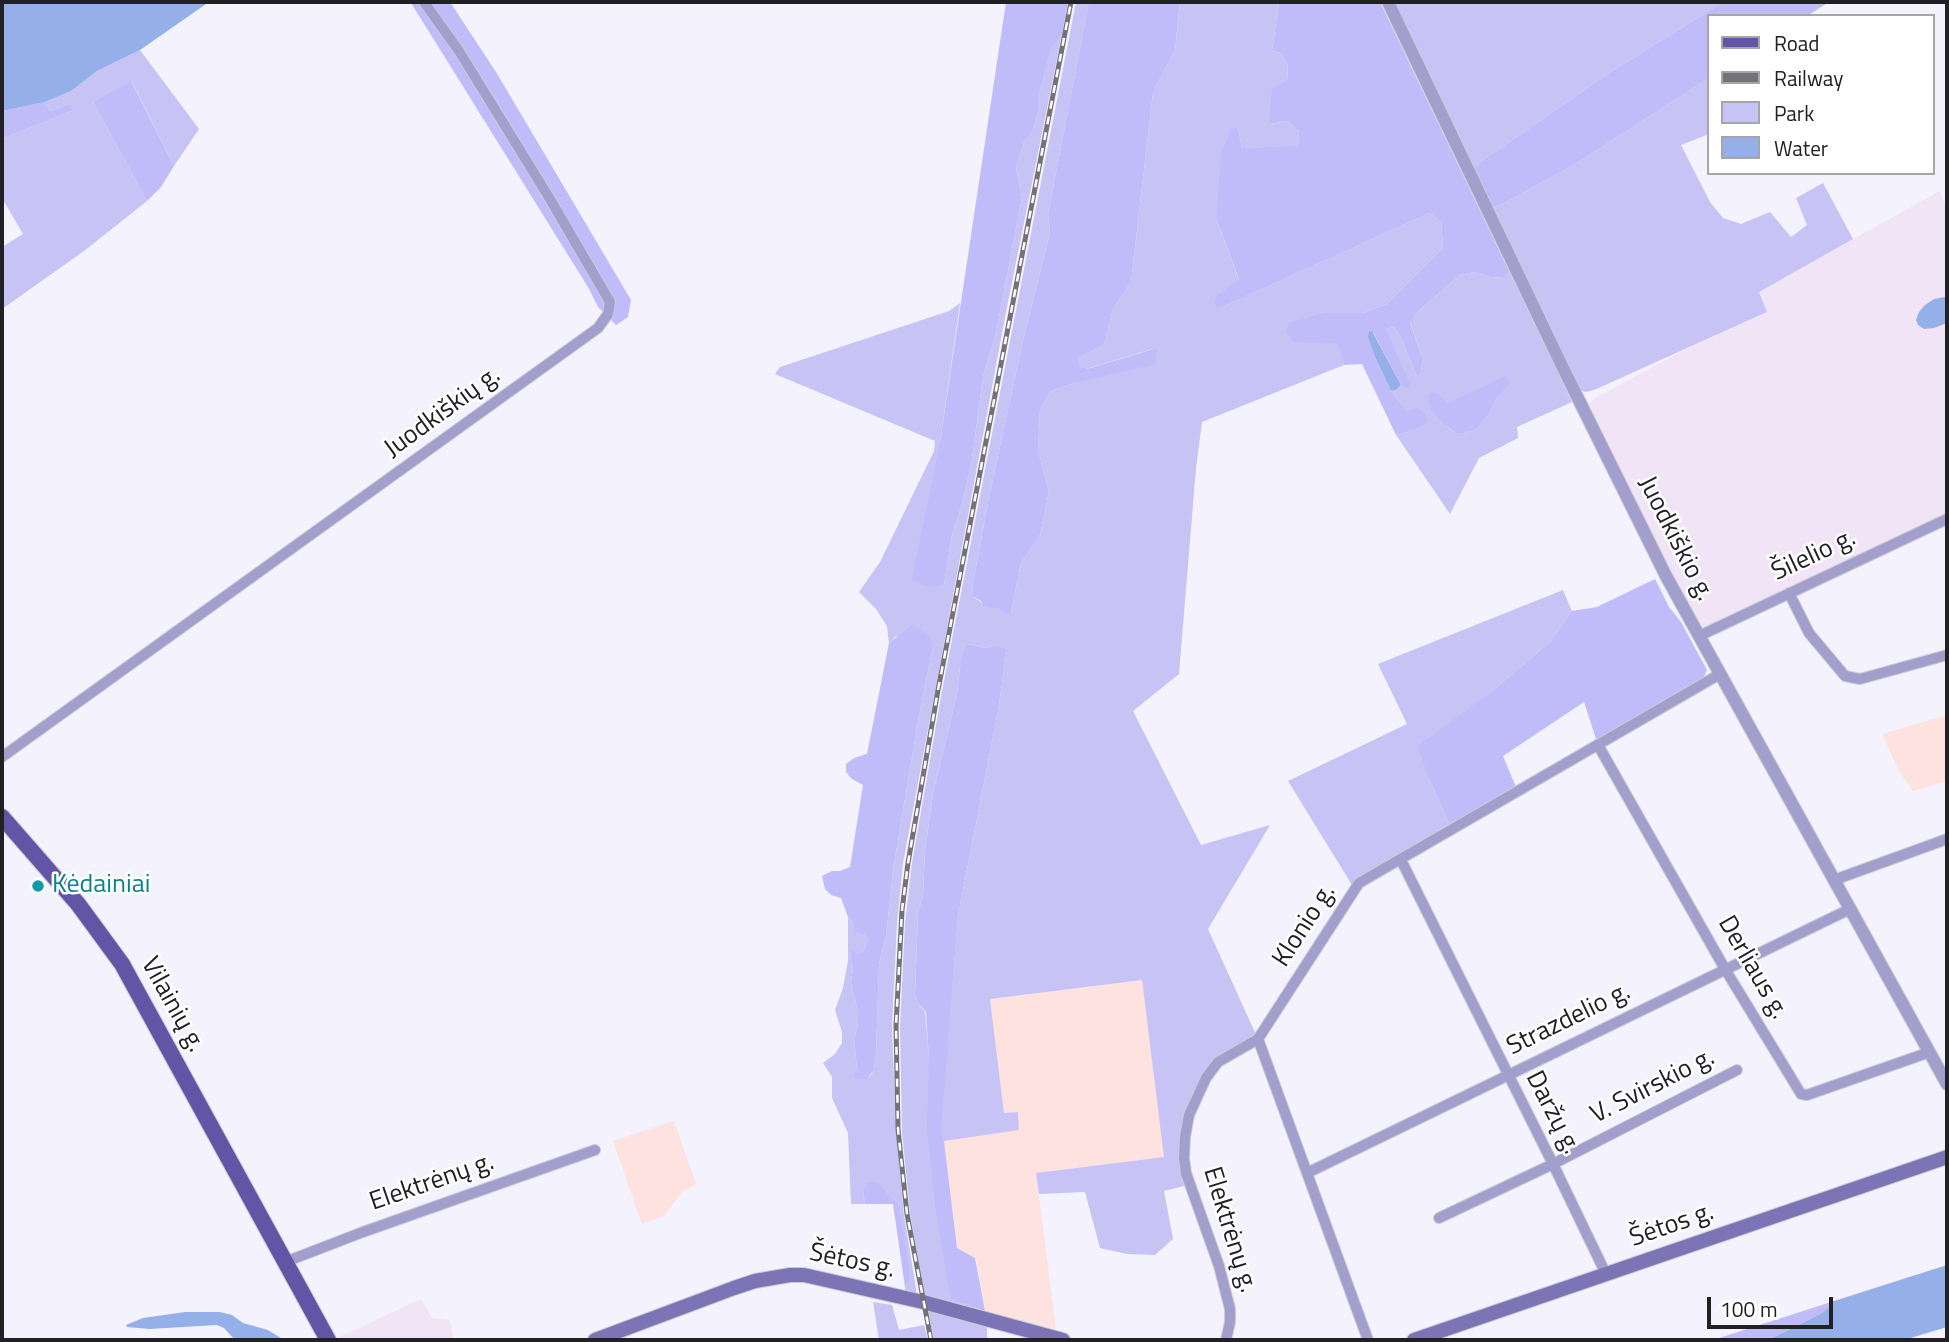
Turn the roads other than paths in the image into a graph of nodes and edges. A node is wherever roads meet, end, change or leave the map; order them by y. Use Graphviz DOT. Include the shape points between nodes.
graph roads {
  1 [pos="424,2"];
  2 [pos="1388,2"];
  3 [pos="1947,519"];
  4 [pos="1788,593"];
  5 [pos="1699,636"];
  6 [pos="1947,655"];
  7 [pos="1720,674"];
  8 [pos="1598,745"];
  9 [pos="2,757"];
  10 [pos="2,817"];
  11 [pos="1947,839"];
  12 [pos="1401,859"];
  13 [pos="1834,880"];
  14 [pos="1850,909"];
  15 [pos="1725,970"];
  16 [pos="1258,1039"];
  17 [pos="1930,1052"];
  18 [pos="1737,1070"];
  19 [pos="1508,1075"];
  20 [pos="1947,1084"];
  21 [pos="596,1150"];
  22 [pos="1947,1157"];
  23 [pos="1553,1164"];
  24 [pos="1307,1173"];
  25 [pos="1439,1218"];
  26 [pos="285,1262"];
  27 [pos="1606,1274"];
  28 [pos="328,1340"];
  29 [pos="595,1340"];
  30 [pos="1063,1340"];
  31 [pos="1226,1340"];
  32 [pos="1368,1340"];
  33 [pos="1413,1340"];
  1 -- 9 [label="street, Juodkiškių g." via="550,199 610,302 608,314 598,328"];
  2 -- 5 [label="street, Juodkiškio g." via="1564,370"];
  3 -- 4 [label="street, Šilelio g."];
  4 -- 5 [label="street, Šilelio g."];
  4 -- 6 [label="street" via="1809,633 1845,676 1860,679"];
  5 -- 7 [label="street, Juodkiškio g."];
  7 -- 8 [label="street, Klonio g."];
  7 -- 13 [label="street, Juodkiškio g."];
  8 -- 12 [label="street, Klonio g."];
  8 -- 15 [label="street, Derliaus g."];
  10 -- 26 [label="main road, Vilainių g." via="111,947"];
  11 -- 13 [label="street"];
  12 -- 16 [label="street, Klonio g." via="1359,883"];
  12 -- 19 [label="street, Daržų g."];
  13 -- 14 [label="street, Juodkiškio g."];
  14 -- 15 [label="street, Strazdelio g."];
  14 -- 17 [label="street, Juodkiškio g."];
  15 -- 17 [label="street, Derliaus g." via="1804,1096"];
  15 -- 19 [label="street, Strazdelio g."];
  16 -- 24 [label="street"];
  16 -- 31 [label="street, Elektrėnų g." via="1218,1062 1206,1078 1189,1115 1185,1137 1186,1173 1230,1309"];
  17 -- 20 [label="street, Juodkiškio g."];
  18 -- 23 [label="street, V. Svirskio g."];
  19 -- 23 [label="street, Daržų g."];
  19 -- 24 [label="street, Strazdelio g."];
  21 -- 26 [label="street, Elektrėnų g."];
  22 -- 27 [label="main road, Šėtos g."];
  23 -- 25 [label="street, V. Svirskio g."];
  23 -- 27 [label="street, Daržų g."];
  24 -- 32 [label="street"];
  26 -- 28 [label="main road, Vilainių g."];
  27 -- 33 [label="main road, Šėtos g."];
  29 -- 30 [label="main road, Šėtos g." via="734,1288 790,1275 923,1302"];
}
